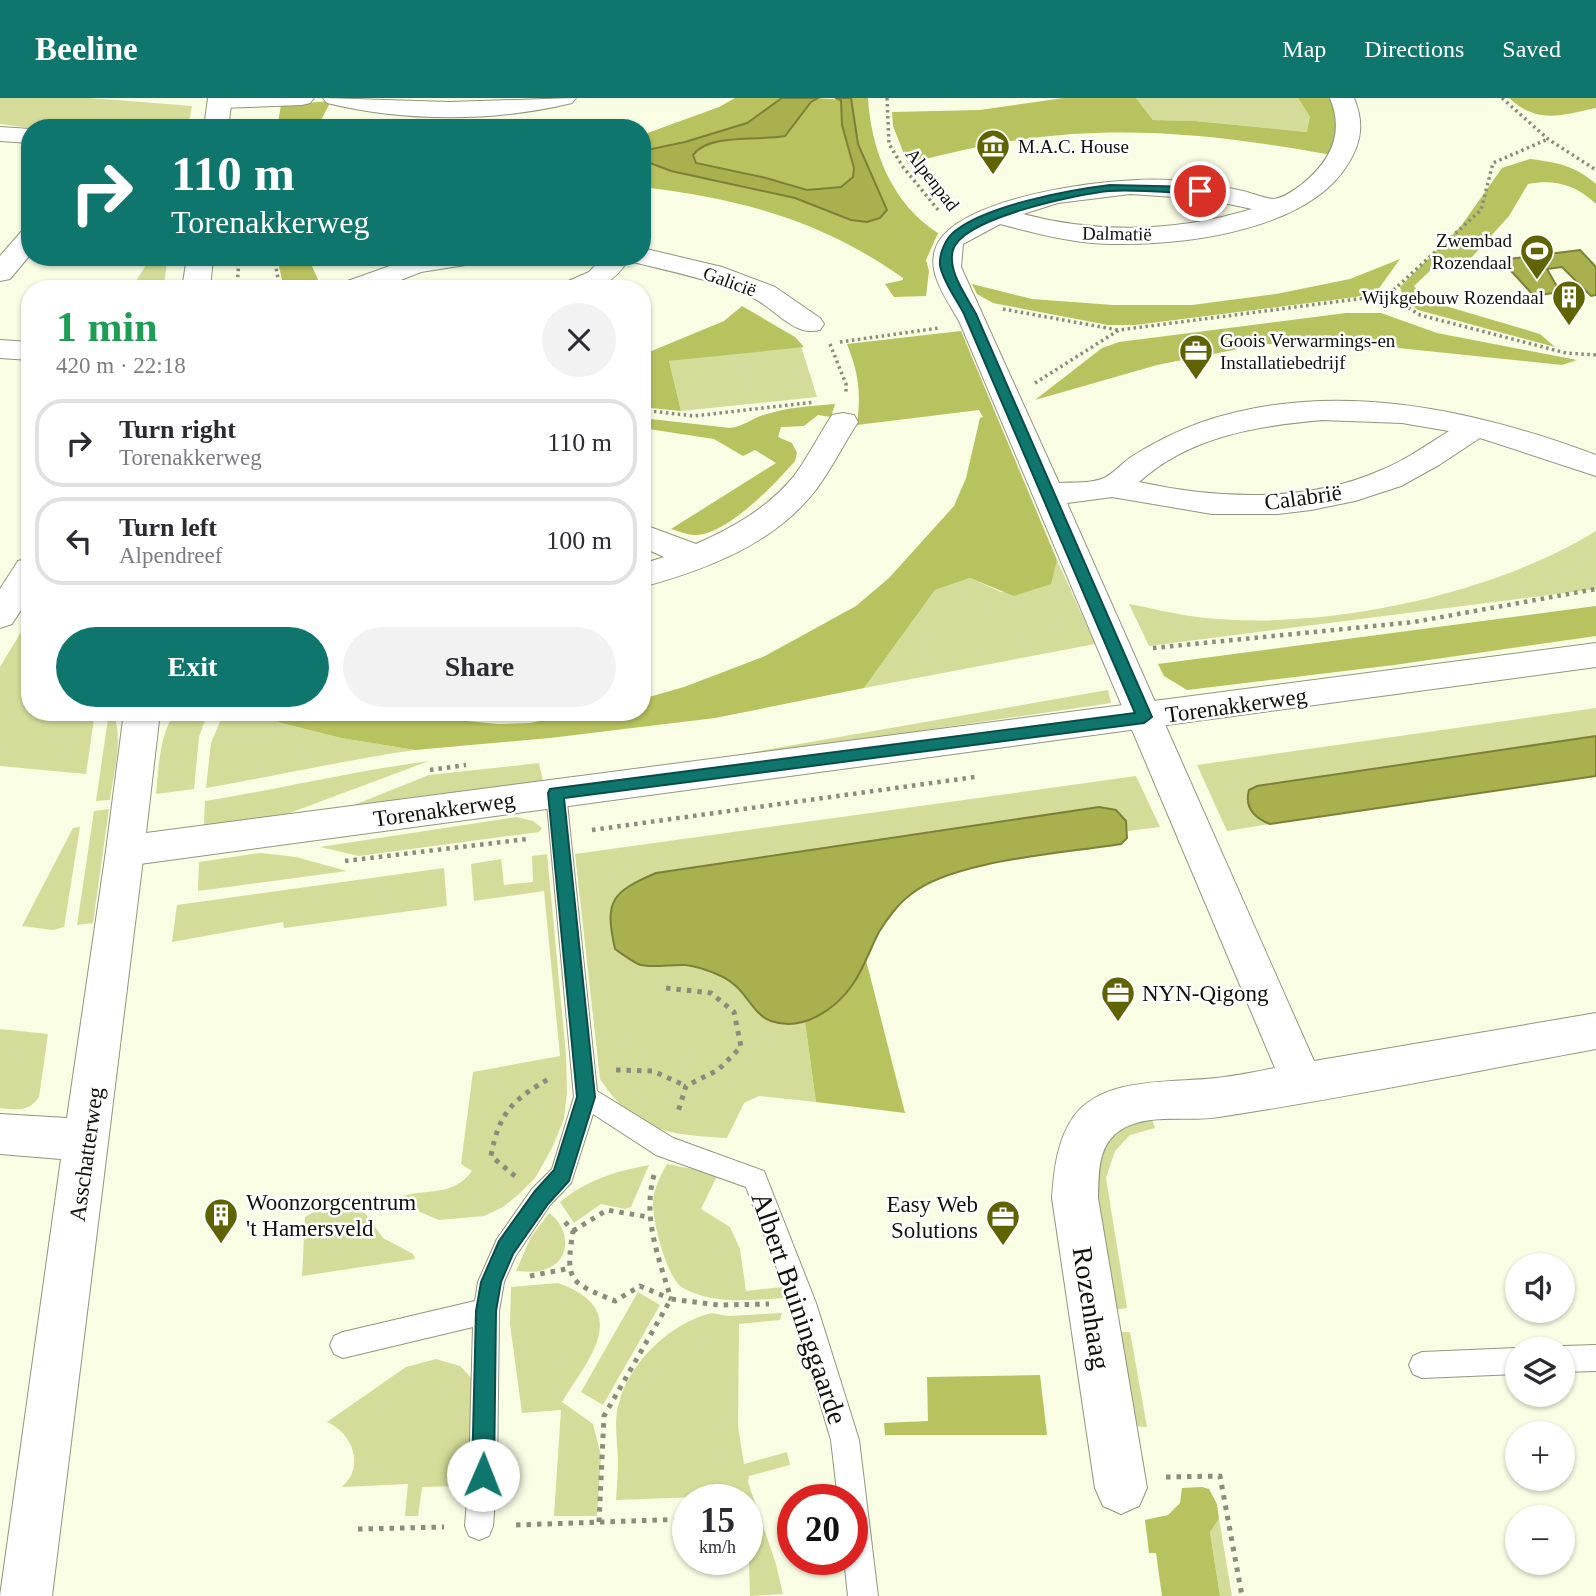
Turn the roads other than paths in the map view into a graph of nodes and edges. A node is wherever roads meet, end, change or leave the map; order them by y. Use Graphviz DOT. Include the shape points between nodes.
graph roads {
  1 [pos="302,98"];
  2 [pos="335,98"];
  3 [pos="564,98"];
  4 [pos="1342,98"];
  5 [pos="220,99"];
  6 [pos="217,119"];
  7 [pos="0,134"];
  8 [pos="21,135"];
  9 [pos="1279,208"];
  10 [pos="996,215"];
  11 [pos="21,236"];
  12 [pos="651,258"];
  13 [pos="413,266"];
  14 [pos="610,266"];
  15 [pos="0,273"];
  16 [pos="376,280"];
  17 [pos="594,280"];
  18 [pos="810,324"];
  19 [pos="0,349"];
  20 [pos="21,350"];
  21 [pos="844,412"];
  22 [pos="1477,426"];
  23 [pos="1596,466"];
  24 [pos="1114,487"];
  25 [pos="1048,494"];
  26 [pos="651,539"];
  27 [pos="698,558"];
  28 [pos="0,559"];
  29 [pos="21,562"];
  30 [pos="651,573"];
  31 [pos="21,583"];
  32 [pos="0,616"];
  33 [pos="1596,655"];
  34 [pos="1144,717"];
  35 [pos="141,721"];
  36 [pos="556,793"];
  37 [pos="125,851"];
  38 [pos="1596,1031"];
  39 [pos="1302,1082"];
  40 [pos="586,1097"];
  41 [pos="0,1134"];
  42 [pos="87,1140"];
  43 [pos="486,1311"];
  44 [pos="343,1345"];
  45 [pos="1596,1358"];
  46 [pos="1575,1359"];
  47 [pos="1505,1362"];
  48 [pos="1422,1365"];
  49 [pos="850,1484"];
  50 [pos="1121,1488"];
  51 [pos="479,1526"];
  52 [pos="861,1575"];
  53 [pos="25,1596"];
  54 [pos="863,1596"];
  1 -- 5 [label="street"];
  2 -- 3 [label="street" via="468,111"];
  4 -- 9 [label="street, Dalmatië" via="1351,133 1342,159 1324,182"];
  5 -- 6 [label="street"];
  7 -- 8 [label="street"];
  9 -- 10 [label="street, Dalmatië" via="1187,232 1134,236 1084,235"];
  9 -- 10 [label="street, Dalmatië" via="1200,191 1110,188 1063,194"];
  10 -- 25 [label="street, Dalmatië" via="958,234 948,248 946,266"];
  11 -- 15 [label="street"];
  12 -- 18 [label="street, Galicië" via="712,273 765,293"];
  13 -- 16 [label="street"];
  14 -- 17 [label="street"];
  19 -- 20 [label="street"];
  21 -- 27 [label="street" via="799,490 753,528"];
  22 -- 23 [label="street" via="1534,441"];
  22 -- 24 [label="street" via="1371,411 1311,411 1256,419 1209,430 1138,467"];
  22 -- 24 [label="street, Calabrië" via="1413,467 1376,484 1326,497 1211,505"];
  24 -- 25 [label="street, Calabrië"];
  25 -- 34 [label="street"];
  26 -- 27 [label="street"];
  27 -- 30 [label="street"];
  28 -- 29 [label="street"];
  31 -- 32 [label="street"];
  33 -- 34 [label="street, Torenakkerweg"];
  34 -- 36 [label="street, Torenakkerweg"];
  34 -- 39 [label="street"];
  35 -- 37 [label="street, Asschatterweg"];
  36 -- 37 [label="street, Torenakkerweg"];
  36 -- 40 [label="lane"];
  37 -- 42 [label="street, Asschatterweg"];
  38 -- 39 [label="street, Rozenhaag"];
  39 -- 50 [label="street, Rozenhaag" via="1216,1098 1147,1102 1112,1111 1090,1130 1077,1160 1075,1198"];
  40 -- 43 [label="lane" via="562,1175 506,1248 491,1282"];
  40 -- 49 [label="lane, Albert Buininggaarde" via="665,1147 755,1179 803,1303 845,1440"];
  41 -- 42 [label="street"];
  42 -- 53 [label="street, Asschatterweg"];
  43 -- 44 [label="lane"];
  43 -- 51 [label="lane"];
  45 -- 46 [label="lane"];
  47 -- 48 [label="lane"];
  52 -- 54 [label="lane, Albert Buininggaarde"];
}
